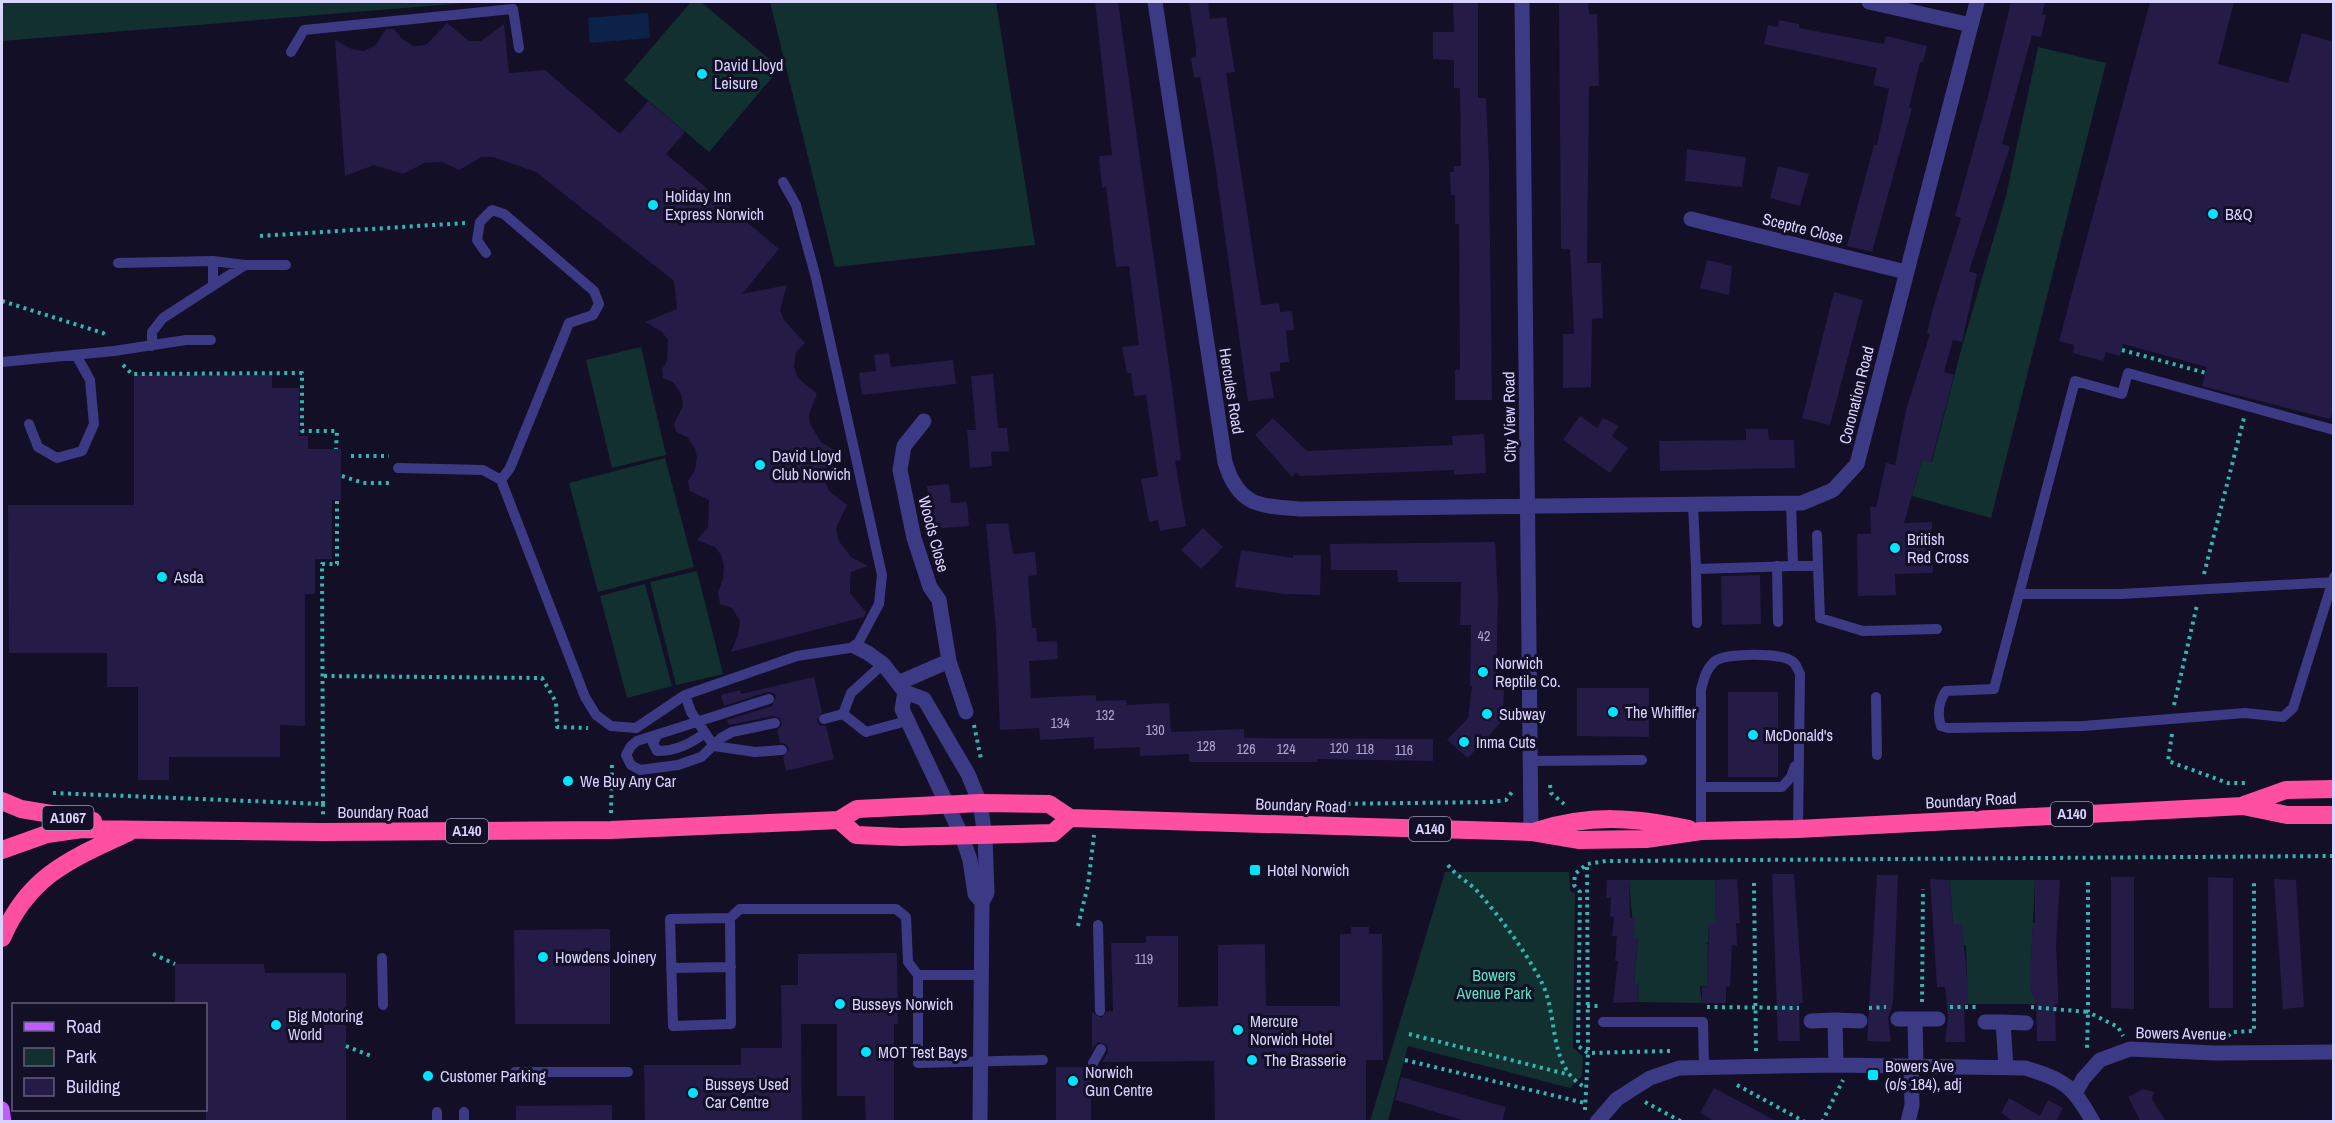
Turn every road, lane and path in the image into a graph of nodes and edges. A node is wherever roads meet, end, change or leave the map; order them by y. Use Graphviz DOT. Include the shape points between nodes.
graph roads {
  1 [pos="1155,2"];
  2 [pos="1522,2"];
  3 [pos="1869,2"];
  4 [pos="1977,2"];
  5 [pos="1971,25"];
  6 [pos="519,48"];
  7 [pos="291,52"];
  8 [pos="783,182"];
  9 [pos="1691,219"];
  10 [pos="480,222"];
  11 [pos="260,236"];
  12 [pos="486,253"];
  13 [pos="213,261"];
  14 [pos="118,263"];
  15 [pos="245,265"];
  16 [pos="286,265"];
  17 [pos="1906,273"];
  18 [pos="213,286"];
  19 [pos="2,301"];
  20 [pos="211,340"];
  21 [pos="152,345"];
  22 [pos="2122,350"];
  23 [pos="114,351"];
  24 [pos="76,355"];
  25 [pos="2,362"];
  26 [pos="2206,373"];
  27 [pos="2247,406"];
  28 [pos="924,421"];
  29 [pos="28,424"];
  30 [pos="2334,430"];
  31 [pos="336,449"];
  32 [pos="398,468"];
  33 [pos="501,480"];
  34 [pos="337,500"];
  35 [pos="1791,503"];
  36 [pos="1693,504"];
  37 [pos="1528,505"];
  38 [pos="1817,535"];
  39 [pos="1777,566"];
  40 [pos="1793,566"];
  41 [pos="1818,566"];
  42 [pos="1696,569"];
  43 [pos="2333,580"];
  44 [pos="2200,590"];
  45 [pos="2020,594"];
  46 [pos="1778,622"];
  47 [pos="1697,623"];
  48 [pos="1937,629"];
  49 [pos="856,647"];
  50 [pos="949,661"];
  51 [pos="883,664"];
  52 [pos="324,676"];
  53 [pos="901,688"];
  54 [pos="685,695"];
  55 [pos="1876,697"];
  56 [pos="769,699"];
  57 [pos="966,712"];
  58 [pos="843,714"];
  59 [pos="2174,718"];
  60 [pos="824,719"];
  61 [pos="907,721"];
  62 [pos="697,722"];
  63 [pos="775,723"];
  64 [pos="582,728"];
  65 [pos="705,733"];
  66 [pos="658,734"];
  67 [pos="714,746"];
  68 [pos="782,750"];
  69 [pos="1798,754"];
  70 [pos="1877,755"];
  71 [pos="612,757"];
  72 [pos="1642,760"];
  73 [pos="1531,761"];
  74 [pos="982,766"];
  75 [pos="2253,782"];
  76 [pos="1515,783"];
  77 [pos="1549,783"];
  78 [pos="1701,787"];
  79 [pos="2334,789"];
  80 [pos="43,792"];
  81 [pos="2,801"];
  82 [pos="980,803"];
  83 [pos="323,804"];
  84 [pos="1565,804"];
  85 [pos="946,806"];
  86 [pos="2243,806"];
  87 [pos="2334,815"];
  88 [pos="1070,818"];
  89 [pos="1097,819"];
  90 [pos="839,820"];
  91 [pos="1328,826"];
  92 [pos="136,828"];
  93 [pos="1798,829"];
  94 [pos="611,830"];
  95 [pos="1701,831"];
  96 [pos="323,832"];
  97 [pos="1531,832"];
  98 [pos="962,836"];
  99 [pos="986,836"];
  100 [pos="2,850"];
  101 [pos="2334,856"];
  102 [pos="1587,864"];
  103 [pos="1448,865"];
  104 [pos="2088,882"];
  105 [pos="1754,883"];
  106 [pos="2254,883"];
  107 [pos="1923,889"];
  108 [pos="982,902"];
  109 [pos="730,918"];
  110 [pos="1098,925"];
  111 [pos="1078,926"];
  112 [pos="2,938"];
  113 [pos="153,954"];
  114 [pos="382,958"];
  115 [pos="175,964"];
  116 [pos="731,966"];
  117 [pos="672,968"];
  118 [pos="918,975"];
  119 [pos="981,975"];
  120 [pos="383,1005"];
  121 [pos="2059,1008"];
  122 [pos="1100,1011"];
  123 [pos="2088,1012"];
  124 [pos="1919,1013"];
  125 [pos="1898,1018"];
  126 [pos="1938,1019"];
  127 [pos="1811,1020"];
  128 [pos="1835,1020"];
  129 [pos="1860,1020"];
  130 [pos="1703,1022"];
  131 [pos="1715,1022"];
  132 [pos="1985,1022"];
  133 [pos="2002,1022"];
  134 [pos="1603,1023"];
  135 [pos="2026,1023"];
  136 [pos="1409,1034"];
  137 [pos="346,1046"];
  138 [pos="1101,1049"];
  139 [pos="2130,1049"];
  140 [pos="1703,1050"];
  141 [pos="1588,1053"];
  142 [pos="2214,1053"];
  143 [pos="2334,1053"];
  144 [pos="371,1056"];
  145 [pos="1043,1060"];
  146 [pos="1405,1060"];
  147 [pos="979,1063"];
  148 [pos="1093,1063"];
  149 [pos="1844,1065"];
  150 [pos="1756,1066"];
  151 [pos="1913,1066"];
  152 [pos="1704,1067"];
  153 [pos="2006,1067"];
  154 [pos="515,1072"];
  155 [pos="628,1072"];
  156 [pos="2088,1073"];
  157 [pos="1571,1075"];
  158 [pos="1734,1084"];
  159 [pos="1586,1088"];
  160 [pos="1627,1092"];
  161 [pos="2076,1092"];
  162 [pos="2,1109"];
  163 [pos="4,1122"];
  164 [pos="980,1122"];
  165 [pos="1597,1122"];
  166 [pos="1682,1122"];
  167 [pos="1805,1122"];
  168 [pos="1822,1122"];
  169 [pos="1908,1122"];
  170 [pos="2093,1122"];
  1 -- 37 [label="street, Hercules Road" via="1231,482 1244,497 1264,507"];
  2 -- 37 [label="street, City View Road"];
  3 -- 5 [label="street"];
  4 -- 5 [label="street, Coronation Road"];
  5 -- 17 [label="street, Coronation Road"];
  6 -- 7 [label="lane" via="513,9 304,30"];
  8 -- 49 [label="lane" via="796,205 816,278 882,575 879,604"];
  9 -- 17 [label="street, Sceptre Close"];
  10 -- 11 [label="path"];
  10 -- 12 [label="lane" via="477,240"];
  10 -- 33 [label="lane" via="492,210 504,214 594,291 599,304 593,315 569,323 510,468"];
  13 -- 14 [label="lane"];
  13 -- 15 [label="lane"];
  13 -- 18 [label="lane"];
  15 -- 16 [label="lane"];
  15 -- 18 [label="lane"];
  17 -- 35 [label="street, Coronation Road" via="1857,464 1833,490 1817,499"];
  18 -- 21 [label="lane" via="155,325"];
  19 -- 23 [label="path" via="103,333"];
  20 -- 21 [label="lane"];
  21 -- 23 [label="lane"];
  22 -- 26 [label="path"];
  23 -- 24 [label="lane"];
  23 -- 31 [label="path" via="132,374 302,374 302,431 337,432"];
  24 -- 25 [label="lane"];
  24 -- 29 [label="lane" via="90,380 94,423 82,451 57,458 38,447"];
  27 -- 30 [label="lane"];
  27 -- 44 [label="path"];
  27 -- 45 [label="lane" via="2128,373 2122,394 2075,381"];
  28 -- 50 [label="street, Woods Close" via="904,446 900,470 914,538 930,587 939,600"];
  32 -- 33 [label="lane" via="483,470"];
  33 -- 54 [label="lane" via="585,697 596,715 611,726 636,728"];
  34 -- 52 [label="path" via="337,564 322,564"];
  35 -- 36 [label="street, Coronation Road"];
  35 -- 40 [label="lane"];
  36 -- 37 [label="street, Coronation Road"];
  36 -- 42 [label="lane"];
  37 -- 73 [label="street, City View Road"];
  38 -- 41 [label="lane"];
  39 -- 40 [label="lane"];
  39 -- 42 [label="lane"];
  39 -- 46 [label="lane"];
  40 -- 41 [label="lane"];
  41 -- 48 [label="lane" via="1820,618 1863,631"];
  42 -- 47 [label="lane"];
  43 -- 44 [label="lane"];
  43 -- 59 [label="lane" via="2289,713 2283,717 2245,713"];
  44 -- 45 [label="lane" via="2072,596"];
  44 -- 59 [label="path"];
  45 -- 59 [label="lane" via="1994,689 1946,691 1940,699 1941,726 2083,726"];
  49 -- 51 [label="street"];
  49 -- 54 [label="lane" via="797,656"];
  50 -- 53 [label="street"];
  50 -- 57 [label="street, Woods Close"];
  51 -- 53 [label="street"];
  51 -- 58 [label="lane" via="851,693"];
  52 -- 64 [label="path" via="542,678 556,702 557,727"];
  52 -- 83 [label="path"];
  53 -- 61 [label="street"];
  53 -- 82 [label="street" via="924,699 968,774"];
  54 -- 62 [label="lane"];
  55 -- 70 [label="lane"];
  56 -- 62 [label="lane"];
  57 -- 74 [label="path" via="973,716"];
  58 -- 60 [label="lane"];
  58 -- 61 [label="lane" via="866,732"];
  59 -- 75 [label="path" via="2168,762 2228,783"];
  61 -- 85 [label="street"];
  62 -- 65 [label="lane"];
  62 -- 66 [label="lane"];
  63 -- 67 [label="lane" via="732,732"];
  65 -- 66 [label="lane" via="669,751 657,751 653,742"];
  65 -- 67 [label="lane"];
  66 -- 67 [label="lane" via="631,746 627,755 631,765 640,770 678,765 701,757"];
  67 -- 68 [label="lane" via="755,753"];
  69 -- 78 [label="lane" via="1791,777 1782,787"];
  69 -- 78 [label="lane" via="1800,674 1792,661 1777,655 1718,659 1706,670 1701,690"];
  69 -- 93 [label="lane"];
  71 -- 94 [label="path"];
  72 -- 73 [label="lane"];
  73 -- 97 [label="street, City View Road"];
  76 -- 91 [label="path" via="1506,800 1491,802 1328,804"];
  77 -- 84 [label="path" via="1551,793"];
  78 -- 95 [label="lane"];
  79 -- 86 [label="highway, Boundary Road / A140" via="2286,790"];
  80 -- 83 [label="path"];
  81 -- 92 [label="highway, A1067" via="21,809"];
  82 -- 85 [label="highway, Boundary Road / A140"];
  82 -- 88 [label="highway, Boundary Road / A140" via="1050,804"];
  82 -- 99 [label="street"];
  83 -- 96 [label="path"];
  85 -- 90 [label="highway, Boundary Road / A140" via="857,809"];
  85 -- 98 [label="street"];
  86 -- 87 [label="highway, Boundary Road / A140" via="2288,815"];
  86 -- 93 [label="highway, Boundary Road / A140"];
  88 -- 89 [label="highway, Boundary Road / A140"];
  88 -- 99 [label="highway" via="1053,833"];
  89 -- 91 [label="highway, Boundary Road / A140"];
  89 -- 111 [label="path"];
  90 -- 94 [label="highway, Boundary Road / A140"];
  90 -- 98 [label="highway" via="856,835"];
  91 -- 97 [label="highway, Boundary Road / A140"];
  92 -- 96 [label="highway, Boundary Road / A140"];
  92 -- 100 [label="highway, Boundary Road / A140" via="58,832"];
  92 -- 112 [label="highway, A140" via="72,858 38,882"];
  93 -- 95 [label="highway, Boundary Road / A140"];
  94 -- 96 [label="highway, Boundary Road / A140"];
  95 -- 97 [label="highway, Boundary Road / A140" via="1603,841"];
  98 -- 99 [label="highway"];
  98 -- 108 [label="street" via="975,894"];
  99 -- 108 [label="street" via="987,893"];
  101 -- 102 [label="path"];
  102 -- 141 [label="path"];
  102 -- 141 [label="path" via="1575,874 1574,885 1580,892 1578,1046"];
  103 -- 157 [label="path" via="1485,900 1541,982 1551,1005 1556,1052"];
  104 -- 123 [label="path"];
  105 -- 150 [label="path"];
  106 -- 142 [label="path" via="2254,1031 2232,1032"];
  107 -- 124 [label="path"];
  108 -- 119 [label="street"];
  109 -- 116 [label="lane"];
  109 -- 117 [label="lane" via="670,919"];
  109 -- 118 [label="lane" via="740,909 896,909 906,917 908,962"];
  110 -- 122 [label="lane"];
  113 -- 115 [label="path"];
  114 -- 120 [label="lane"];
  116 -- 117 [label="lane"];
  116 -- 117 [label="lane" via="731,1024 673,1026"];
  118 -- 119 [label="lane"];
  118 -- 147 [label="lane" via="918,1063"];
  119 -- 147 [label="street"];
  121 -- 123 [label="path"];
  123 -- 139 [label="path" via="2118,1027"];
  123 -- 156 [label="path"];
  124 -- 125 [label="street"];
  124 -- 126 [label="street"];
  124 -- 151 [label="street"];
  127 -- 128 [label="street"];
  128 -- 129 [label="street"];
  128 -- 149 [label="street"];
  130 -- 131 [label="lane"];
  130 -- 134 [label="lane"];
  130 -- 140 [label="lane"];
  132 -- 133 [label="street"];
  133 -- 135 [label="street"];
  133 -- 153 [label="street"];
  136 -- 157 [label="path"];
  137 -- 144 [label="path"];
  138 -- 148 [label="lane"];
  139 -- 142 [label="street, Bowers Avenue"];
  139 -- 156 [label="street, Bowers Avenue" via="2100,1060"];
  140 -- 141 [label="path"];
  140 -- 152 [label="lane"];
  141 -- 159 [label="path"];
  142 -- 143 [label="street, Bowers Avenue"];
  145 -- 147 [label="lane"];
  146 -- 159 [label="path" via="1586,1103"];
  147 -- 164 [label="street"];
  149 -- 150 [label="street"];
  149 -- 151 [label="street"];
  149 -- 168 [label="path"];
  150 -- 152 [label="street"];
  151 -- 153 [label="street"];
  151 -- 169 [label="street"];
  152 -- 160 [label="street" via="1679,1068 1650,1078"];
  153 -- 161 [label="street" via="2049,1075"];
  154 -- 155 [label="lane"];
  156 -- 161 [label="street, Bowers Avenue"];
  157 -- 159 [label="path" via="1575,1083"];
  158 -- 167 [label="path"];
  160 -- 165 [label="street"];
  160 -- 166 [label="path"];
  161 -- 170 [label="street"];
  162 -- 163 [label="main road"];
}
